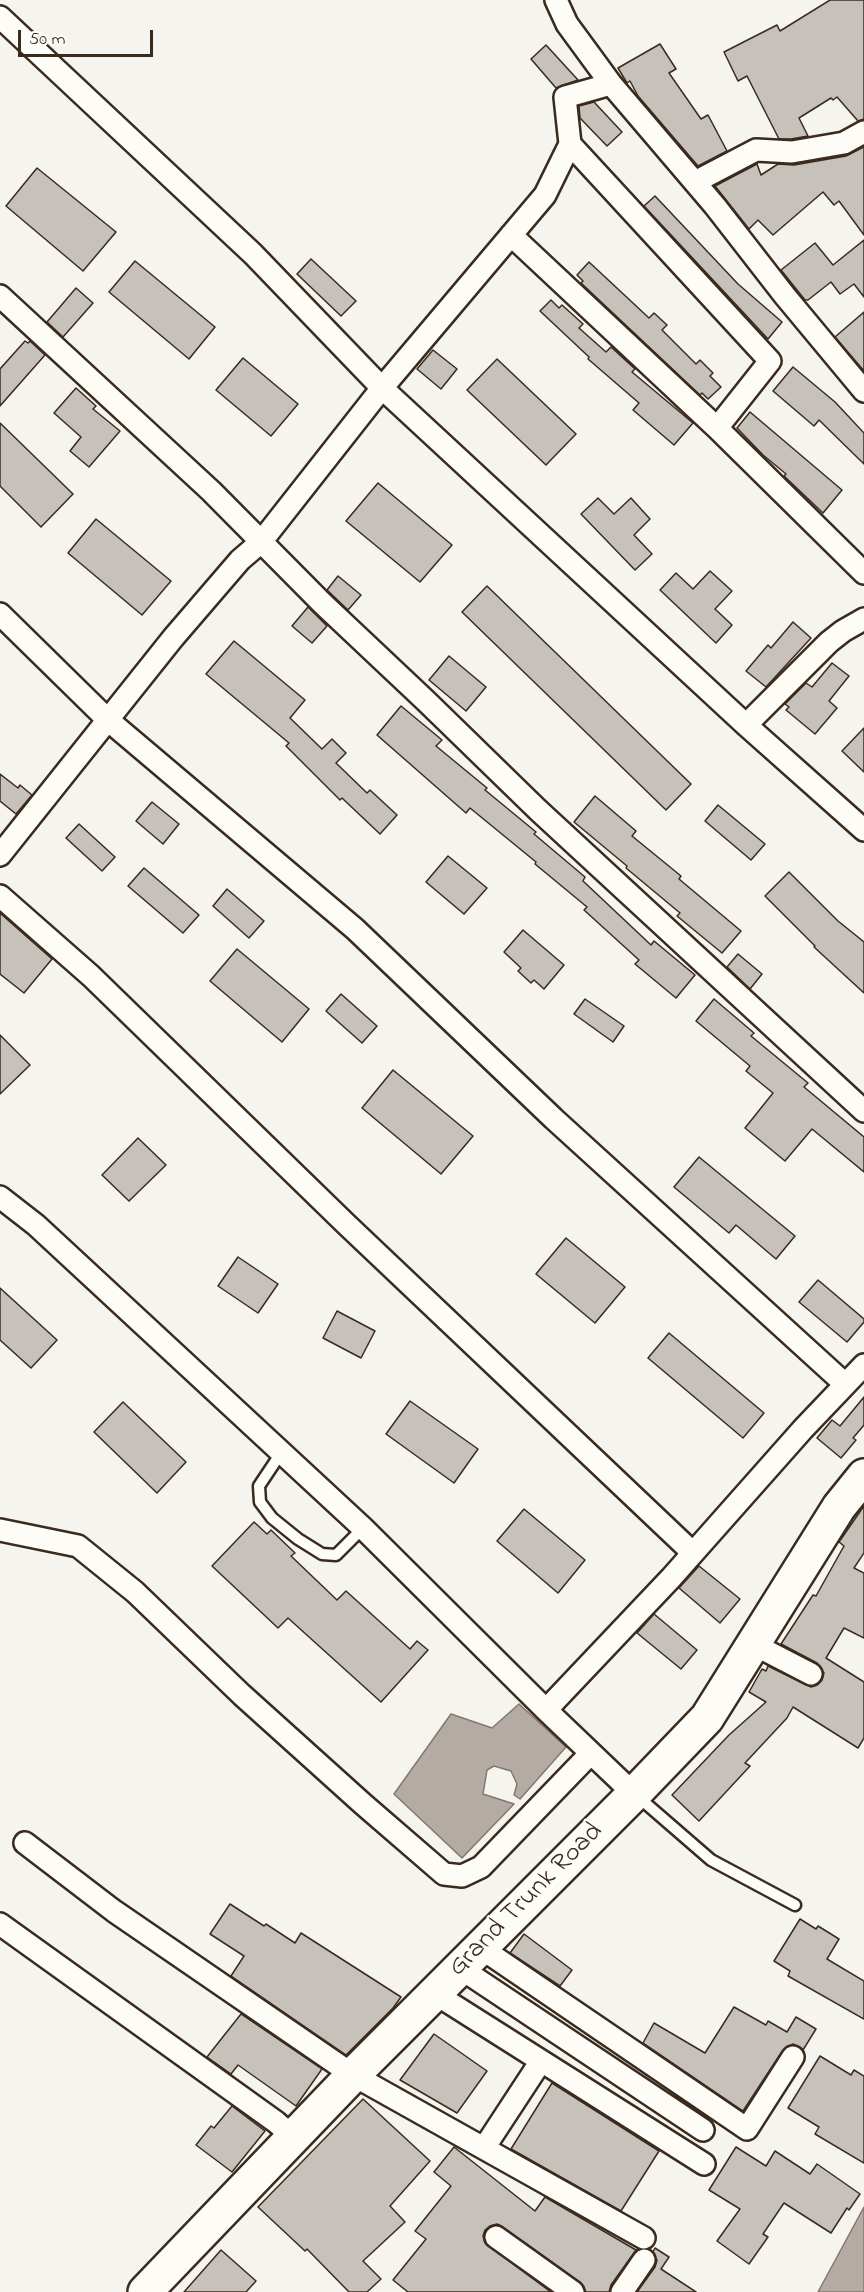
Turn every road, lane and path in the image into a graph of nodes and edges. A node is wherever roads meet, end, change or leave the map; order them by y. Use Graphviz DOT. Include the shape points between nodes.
graph roads {
  1 [pos="556,0"];
  2 [pos="0,17"];
  3 [pos="611,84"];
  4 [pos="864,132"];
  5 [pos="570,144"];
  6 [pos="695,182"];
  7 [pos="511,236"];
  8 [pos="0,296"];
  9 [pos="382,387"];
  10 [pos="864,391"];
  11 [pos="717,428"];
  12 [pos="261,542"];
  13 [pos="864,573"];
  14 [pos="0,614"];
  15 [pos="864,619"];
  16 [pos="108,720"];
  17 [pos="746,725"];
  18 [pos="864,830"];
  19 [pos="0,855"];
  20 [pos="0,896"];
  21 [pos="864,1111"];
  22 [pos="0,1197"];
  23 [pos="864,1365"];
  24 [pos="845,1384"];
  25 [pos="281,1453"];
  26 [pos="864,1476"];
  27 [pos="363,1528"];
  28 [pos="0,1530"];
  29 [pos="693,1553"];
  30 [pos="753,1644"];
  31 [pos="811,1674"];
  32 [pos="546,1710"];
  33 [pos="591,1753"];
  34 [pos="634,1794"];
  35 [pos="25,1843"];
  36 [pos="795,1905"];
  37 [pos="0,1924"];
  38 [pos="470,1958"];
  39 [pos="434,1993"];
  40 [pos="793,2057"];
  41 [pos="541,2061"];
  42 [pos="353,2075"];
  43 [pos="703,2130"];
  44 [pos="293,2137"];
  45 [pos="484,2148"];
  46 [pos="704,2164"];
  47 [pos="496,2237"];
  48 [pos="644,2238"];
  49 [pos="644,2260"];
  50 [pos="152,2290"];
  51 [pos="573,2292"];
  52 [pos="622,2292"];
  1 -- 3 [label="street" via="567,24"];
  2 -- 9 [label="street" via="253,254"];
  3 -- 5 [label="street" via="565,97"];
  3 -- 6 [label="street"];
  4 -- 6 [label="street" via="844,143 792,152 756,150"];
  5 -- 7 [label="street" via="545,195"];
  5 -- 11 [label="street" via="770,361"];
  6 -- 10 [label="street"];
  7 -- 9 [label="street"];
  7 -- 11 [label="street"];
  8 -- 12 [label="street"];
  9 -- 12 [label="street"];
  9 -- 17 [label="street"];
  11 -- 13 [label="street"];
  12 -- 16 [label="street" via="240,560"];
  12 -- 21 [label="street" via="538,810"];
  14 -- 16 [label="street"];
  15 -- 17 [label="street" via="828,642"];
  16 -- 19 [label="street"];
  16 -- 24 [label="street" via="354,929 554,1119"];
  17 -- 18 [label="street"];
  20 -- 29 [label="street" via="90,976"];
  22 -- 25 [label="street" via="36,1225"];
  23 -- 24 [label="street"];
  24 -- 29 [label="street"];
  25 -- 27 [label="street"];
  25 -- 27 [label="lane" via="259,1486 260,1502 272,1518 322,1554 336,1555"];
  26 -- 30 [label="main road, Grand Trunk Road" via="839,1507"];
  27 -- 32 [label="street"];
  28 -- 33 [label="street" via="78,1546 135,1592 242,1695 444,1874 462,1876 481,1867"];
  29 -- 32 [label="street"];
  30 -- 31 [label="street"];
  30 -- 34 [label="main road, Grand Trunk Road" via="707,1718"];
  32 -- 33 [label="street"];
  33 -- 34 [label="street"];
  34 -- 36 [label="lane" via="711,1860"];
  34 -- 38 [label="main road, Grand Trunk Road"];
  35 -- 42 [label="street" via="114,1911"];
  37 -- 44 [label="street"];
  38 -- 39 [label="main road, Grand Trunk Road"];
  38 -- 40 [label="street" via="747,2129"];
  38 -- 43 [label="street"];
  39 -- 41 [label="street"];
  39 -- 42 [label="main road, Grand Trunk Road"];
  41 -- 45 [label="street"];
  41 -- 46 [label="street"];
  42 -- 44 [label="main road, Grand Trunk Road"];
  42 -- 45 [label="street"];
  44 -- 50 [label="main road, Grand Trunk Road"];
  45 -- 48 [label="street"];
  47 -- 51 [label="street"];
  49 -- 52 [label="street"];
}
